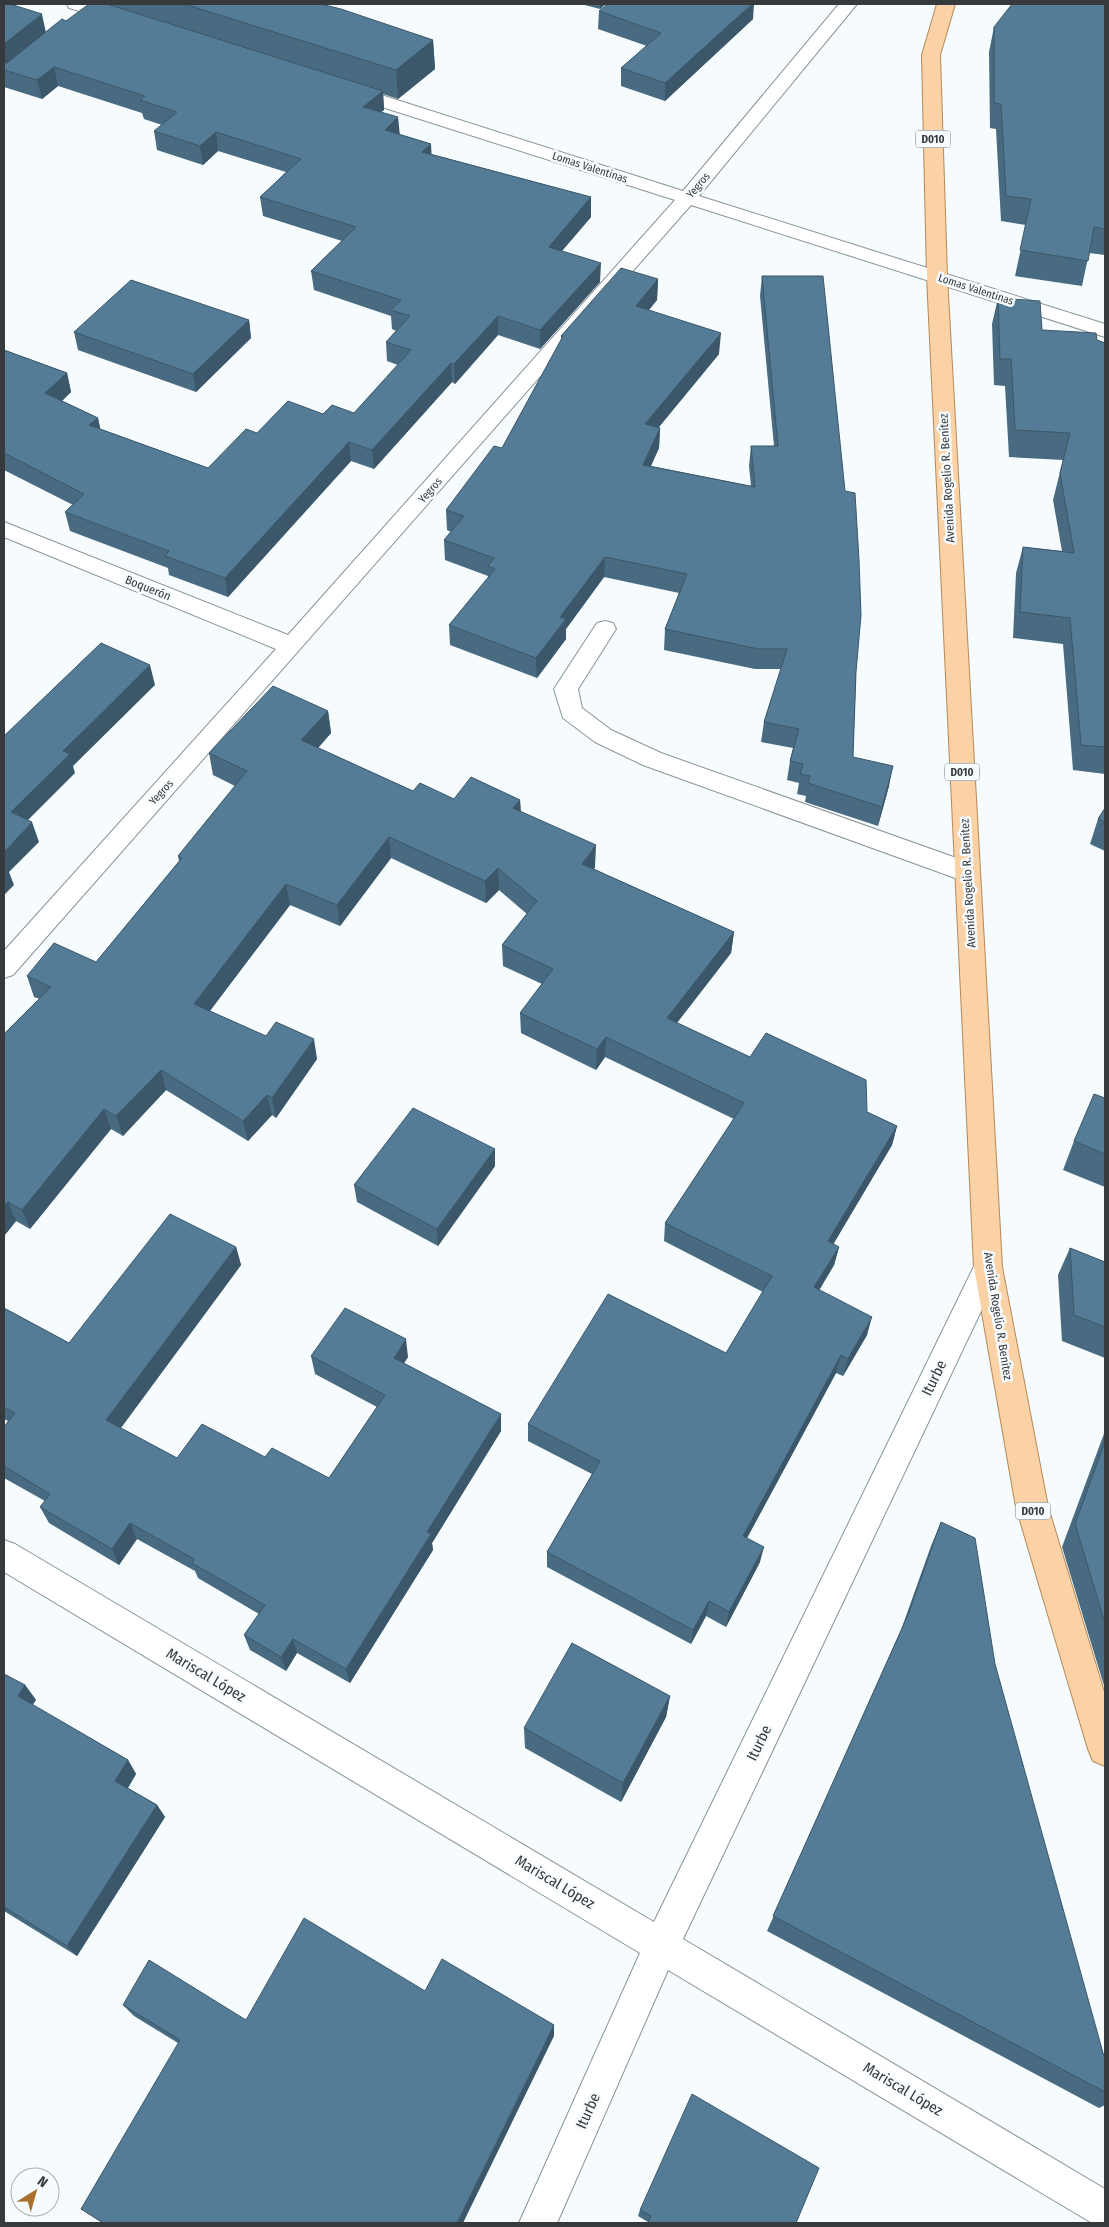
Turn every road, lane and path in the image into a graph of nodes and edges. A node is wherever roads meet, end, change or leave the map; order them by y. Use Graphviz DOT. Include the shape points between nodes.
graph roads {
  1 [pos="848,4"];
  2 [pos="946,4"];
  3 [pos="84,9"];
  4 [pos="138,24"];
  5 [pos="328,84"];
  6 [pos="688,197"];
  7 [pos="937,276"];
  8 [pos="1105,331"];
  9 [pos="4,529"];
  10 [pos="605,629"];
  11 [pos="292,646"];
  12 [pos="967,872"];
  13 [pos="4,968"];
  14 [pos="988,1267"];
  15 [pos="4,1555"];
  16 [pos="1105,1749"];
  17 [pos="661,1946"];
  18 [pos="1105,2210"];
  19 [pos="538,2223"];
  1 -- 6 [label="street, Yegros"];
  2 -- 7 [label="main road, Avenida Rogelio R. Benítez / D010" via="931,55"];
  3 -- 4 [label="street"];
  5 -- 6 [label="street, Lomas Valentinas"];
  6 -- 7 [label="street, Lomas Valentinas"];
  6 -- 11 [label="street, Yegros"];
  7 -- 8 [label="street, Lomas Valentinas"];
  7 -- 12 [label="main road, Avenida Rogelio R. Benítez / D010"];
  9 -- 11 [label="street, Boquerón"];
  10 -- 12 [label="street" via="566,689 571,712 603,736 652,759"];
  11 -- 13 [label="street, Yegros"];
  12 -- 14 [label="main road, Avenida Rogelio R. Benítez / D010"];
  14 -- 16 [label="main road, Avenida Rogelio R. Benítez / D010" via="1032,1507"];
  14 -- 17 [label="street, Iturbe"];
  15 -- 17 [label="street, Mariscal López"];
  17 -- 18 [label="street, Mariscal López"];
  17 -- 19 [label="street, Iturbe"];
}
